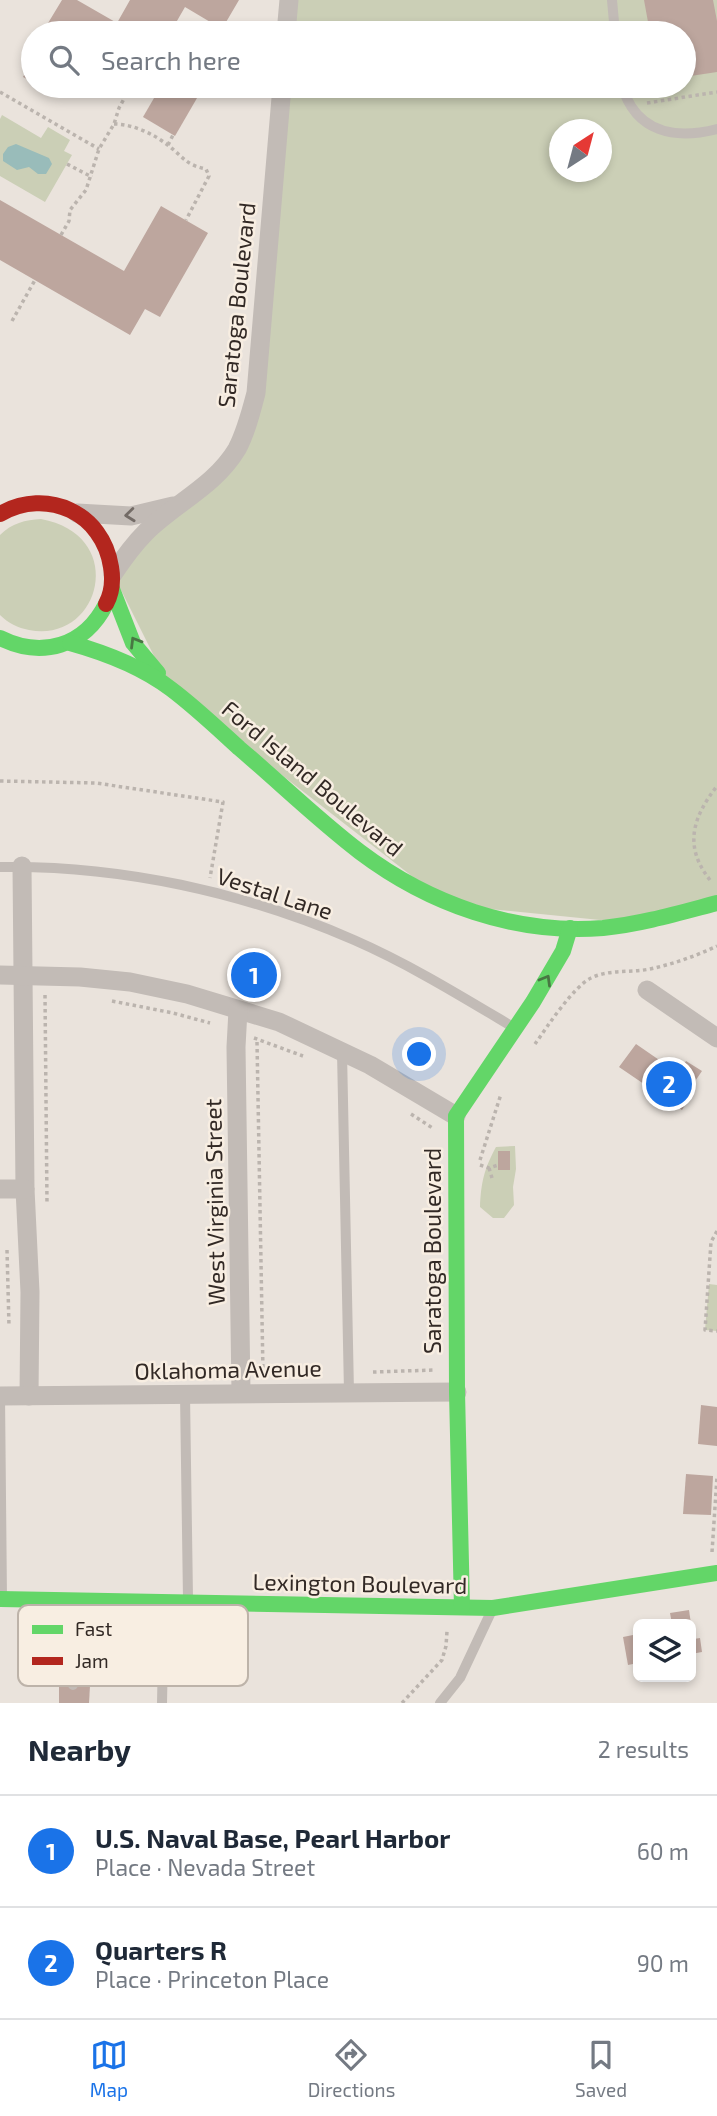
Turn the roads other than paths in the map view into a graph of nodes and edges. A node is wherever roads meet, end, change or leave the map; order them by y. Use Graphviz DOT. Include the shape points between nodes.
graph roads {
  1 [pos="289,0"];
  2 [pos="612,0"];
  3 [pos="287,21"];
  4 [pos="614,21"];
  5 [pos="281,98"];
  6 [pos="627,98"];
  7 [pos="717,129"];
  8 [pos="3,496"];
  9 [pos="32,502"];
  10 [pos="181,504"];
  11 [pos="78,513"];
  12 [pos="0,514"];
  13 [pos="113,582"];
  14 [pos="0,638"];
  15 [pos="70,643"];
  16 [pos="20,647"];
  17 [pos="0,654"];
  18 [pos="170,688"];
  19 [pos="22,866"];
  20 [pos="0,867"];
  21 [pos="717,903"];
  22 [pos="570,928"];
  23 [pos="0,975"];
  24 [pos="23,975"];
  25 [pos="648,990"];
  26 [pos="238,1010"];
  27 [pos="515,1029"];
  28 [pos="717,1038"];
  29 [pos="342,1052"];
  30 [pos="456,1116"];
  31 [pos="0,1189"];
  32 [pos="25,1189"];
  33 [pos="457,1391"];
  34 [pos="349,1392"];
  35 [pos="241,1393"];
  36 [pos="185,1394"];
  37 [pos="0,1396"];
  38 [pos="29,1396"];
  39 [pos="1,1561"];
  40 [pos="714,1574"];
  41 [pos="1,1599"];
  42 [pos="74,1601"];
  43 [pos="164,1602"];
  44 [pos="188,1602"];
  45 [pos="74,1605"];
  46 [pos="164,1605"];
  47 [pos="462,1607"];
  48 [pos="493,1608"];
  49 [pos="440,1703"];
  1 -- 3 [label="street"];
  2 -- 4 [label="lane"];
  5 -- 10 [label="street, Saratoga Boulevard" via="256,393 236,450 216,475"];
  6 -- 7 [label="lane" via="653,128 676,134"];
  8 -- 9 [label="street"];
  9 -- 11 [label="street" via="48,502"];
  9 -- 12 [label="street"];
  10 -- 11 [label="street, Saratoga Boulevard, one-way" via="131,516"];
  10 -- 13 [label="street, Saratoga Boulevard" via="129,550"];
  11 -- 13 [label="street, Ford Island Boulevard" via="103,539 111,556"];
  13 -- 15 [label="street" via="104,611 90,630"];
  18 -- 13 [label="street, Ford Island Boulevard, one-way" via="133,643"];
  14 -- 16 [label="street"];
  15 -- 16 [label="street" via="46,649"];
  15 -- 18 [label="street, Ford Island Boulevard" via="126,662"];
  16 -- 17 [label="street"];
  18 -- 22 [label="street, Ford Island Boulevard" via="359,851 410,885 449,905 501,921"];
  19 -- 20 [label="lane, Vestal Lane"];
  19 -- 24 [label="street"];
  19 -- 27 [label="lane, Vestal Lane" via="78,869 208,891 287,914 352,939 424,975"];
  21 -- 22 [label="street, Ford Island Boulevard" via="606,928"];
  27 -- 22 [label="street, Saratoga Boulevard, one-way" via="563,951"];
  23 -- 24 [label="street"];
  24 -- 26 [label="street" via="130,982"];
  24 -- 32 [label="street"];
  25 -- 28 [label="street"];
  26 -- 29 [label="street" via="279,1022"];
  26 -- 35 [label="street, West Virginia Street"];
  27 -- 30 [label="street, Saratoga Boulevard"];
  29 -- 30 [label="street"];
  29 -- 34 [label="lane"];
  30 -- 33 [label="street, Saratoga Boulevard"];
  31 -- 32 [label="street"];
  32 -- 38 [label="street"];
  33 -- 34 [label="street, Oklahoma Avenue"];
  33 -- 47 [label="street, Saratoga Boulevard"];
  34 -- 35 [label="street, Oklahoma Avenue"];
  35 -- 36 [label="street, Oklahoma Avenue"];
  36 -- 38 [label="street, Oklahoma Avenue"];
  36 -- 44 [label="lane"];
  37 -- 38 [label="street, Oklahoma Avenue"];
  37 -- 39 [label="lane"];
  39 -- 41 [label="lane"];
  40 -- 48 [label="street, Lexington Boulevard"];
  41 -- 42 [label="street, Lexington Boulevard"];
  42 -- 43 [label="street, Lexington Boulevard"];
  42 -- 45 [label="lane"];
  43 -- 44 [label="street, Lexington Boulevard"];
  43 -- 46 [label="lane"];
  44 -- 47 [label="street, Lexington Boulevard"];
  47 -- 48 [label="street, Lexington Boulevard"];
  48 -- 49 [label="lane" via="460,1678"];
}
